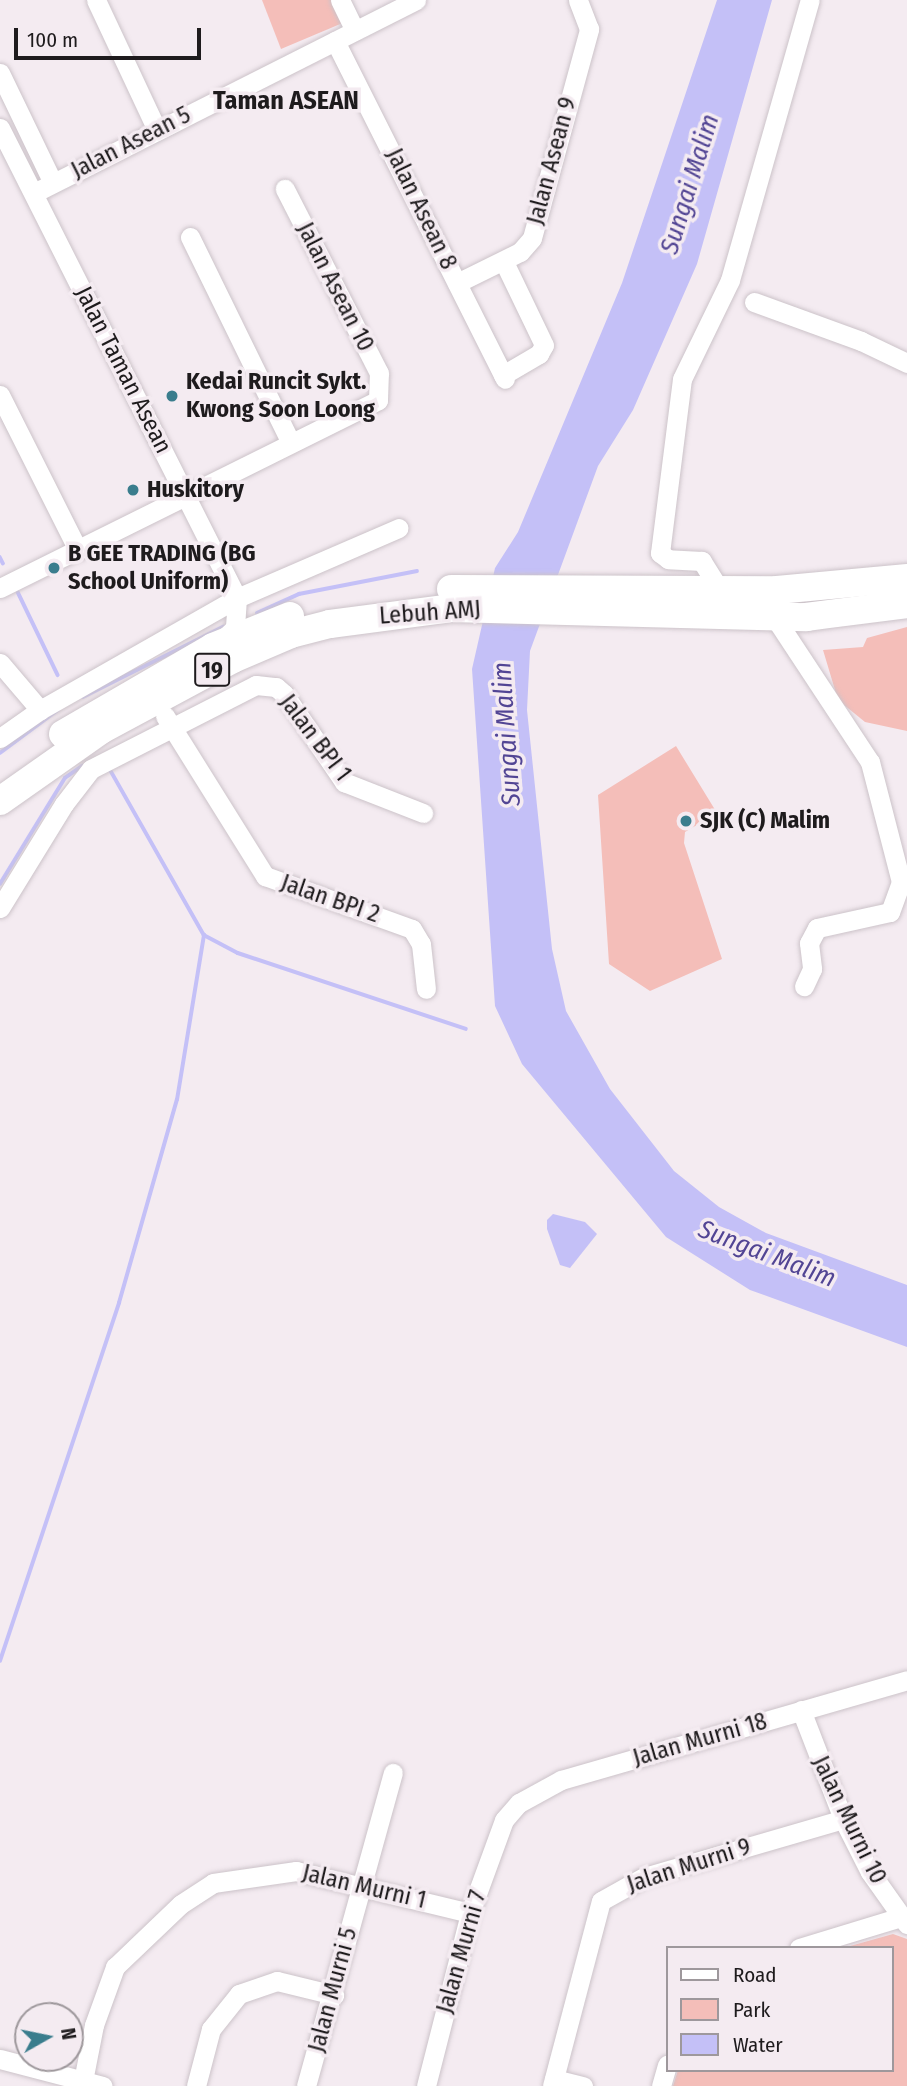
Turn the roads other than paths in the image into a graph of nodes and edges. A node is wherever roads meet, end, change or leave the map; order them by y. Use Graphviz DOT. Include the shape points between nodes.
graph roads {
  1 [pos="96,0"];
  2 [pos="340,0"];
  3 [pos="416,0"];
  4 [pos="578,0"];
  5 [pos="810,0"];
  6 [pos="355,31"];
  7 [pos="335,41"];
  8 [pos="0,73"];
  9 [pos="0,128"];
  10 [pos="157,130"];
  11 [pos="53,183"];
  12 [pos="285,189"];
  13 [pos="34,192"];
  14 [pos="190,237"];
  15 [pos="504,262"];
  16 [pos="457,283"];
  17 [pos="754,302"];
  18 [pos="907,363"];
  19 [pos="0,395"];
  20 [pos="291,443"];
  21 [pos="187,497"];
  22 [pos="399,528"];
  23 [pos="78,550"];
  24 [pos="907,578"];
  25 [pos="718,587"];
  26 [pos="0,588"];
  27 [pos="237,598"];
  28 [pos="450,599"];
  29 [pos="623,599"];
  30 [pos="907,604"];
  31 [pos="773,615"];
  32 [pos="268,624"];
  33 [pos="213,647"];
  34 [pos="0,663"];
  35 [pos="154,701"];
  36 [pos="40,710"];
  37 [pos="172,725"];
  38 [pos="0,738"];
  39 [pos="0,777"];
  40 [pos="0,800"];
  41 [pos="423,813"];
  42 [pos="0,908"];
  43 [pos="804,986"];
  44 [pos="426,989"];
  45 [pos="907,1680"];
  46 [pos="801,1710"];
  47 [pos="393,1773"];
  48 [pos="843,1819"];
  49 [pos="504,1820"];
  50 [pos="362,1883"];
  51 [pos="470,1913"];
  52 [pos="904,1921"];
  53 [pos="807,1946"];
  54 [pos="334,1995"];
  55 [pos="0,2059"];
  56 [pos="83,2081"];
  57 [pos="553,2082"];
  58 [pos="103,2086"];
  59 [pos="196,2086"];
  60 [pos="306,2086"];
  61 [pos="426,2086"];
  62 [pos="583,2086"];
  1 -- 10 [label="street"];
  2 -- 6 [label="street"];
  3 -- 6 [label="street, Jalan Asean 5"];
  4 -- 15 [label="street, Jalan Asean 9" via="589,29 532,238"];
  5 -- 25 [label="street" via="730,280 682,379 660,553 668,559 702,561"];
  6 -- 7 [label="street, Jalan Asean 5"];
  7 -- 10 [label="street, Jalan Asean 5"];
  7 -- 16 [label="street, Jalan Asean 8"];
  8 -- 11 [label="street"];
  9 -- 13 [label="street, Jalan Taman Asean"];
  10 -- 11 [label="street, Jalan Asean 5"];
  11 -- 13 [label="street, Jalan Asean 5"];
  12 -- 20 [label="street, Jalan Asean 10" via="379,373 381,386 371,406"];
  13 -- 21 [label="street, Jalan Taman Asean"];
  14 -- 20 [label="street"];
  15 -- 16 [label="street, Jalan Asean 9"];
  15 -- 16 [label="street, Jalan Asean 8" via="544,345 539,354 504,377"];
  17 -- 18 [label="street"];
  19 -- 23 [label="street"];
  20 -- 21 [label="street"];
  21 -- 23 [label="street"];
  21 -- 27 [label="street, Jalan Taman Asean"];
  22 -- 27 [label="street"];
  23 -- 26 [label="street"];
  24 -- 25 [label="highway, Lebuh AMJ / 19" via="820,589"];
  25 -- 29 [label="highway, Lebuh AMJ / 19"];
  27 -- 32 [label="street"];
  27 -- 33 [label="street" via="235,628"];
  27 -- 36 [label="street"];
  28 -- 29 [label="highway, Lebuh AMJ / 19"];
  28 -- 32 [label="highway, Lebuh AMJ / 19" via="372,599"];
  28 -- 35 [label="highway, Lebuh AMJ / 19" via="291,634"];
  29 -- 31 [label="highway, Lebuh AMJ / 19"];
  30 -- 31 [label="highway, Lebuh AMJ / 19" via="818,616"];
  31 -- 43 [label="street" via="870,762 901,882 890,912 817,928 809,943 810,977"];
  32 -- 33 [label="highway, Lebuh AMJ / 19"];
  33 -- 39 [label="highway, Lebuh AMJ / 19" via="94,712"];
  34 -- 36 [label="street"];
  35 -- 37 [label="street, Jalan BPI 2"];
  35 -- 40 [label="highway, Lebuh AMJ / 19" via="101,730"];
  36 -- 38 [label="street"];
  37 -- 41 [label="street, Jalan BPI 1" via="256,685 276,687 344,782"];
  37 -- 42 [label="street, Jalan BPI 1" via="100,764 77,784"];
  37 -- 44 [label="street, Jalan BPI 2" via="265,876 412,929 421,944"];
  45 -- 46 [label="street, Jalan Murni 18"];
  46 -- 48 [label="street, Jalan Murni 10"];
  46 -- 49 [label="street, Jalan Murni 18" via="551,1783 525,1798"];
  47 -- 50 [label="street, Jalan Murni 5"];
  48 -- 52 [label="street, Jalan Murni 10" via="870,1872"];
  48 -- 57 [label="street, Jalan Murni 9" via="644,1877 601,1901"];
  49 -- 51 [label="street, Jalan Murni 7"];
  50 -- 51 [label="street, Jalan Murni 1"];
  50 -- 54 [label="street, Jalan Murni 5"];
  50 -- 56 [label="street, Jalan Murni 1" via="275,1871 235,1877 197,1892 115,1967 94,2025"];
  51 -- 61 [label="street, Jalan Murni 7"];
  52 -- 53 [label="street"];
  54 -- 59 [label="street" via="277,1981 239,1994 211,2029"];
  54 -- 60 [label="street, Jalan Murni 5"];
  55 -- 56 [label="street"];
  56 -- 58 [label="street"];
  57 -- 62 [label="street"];
}
